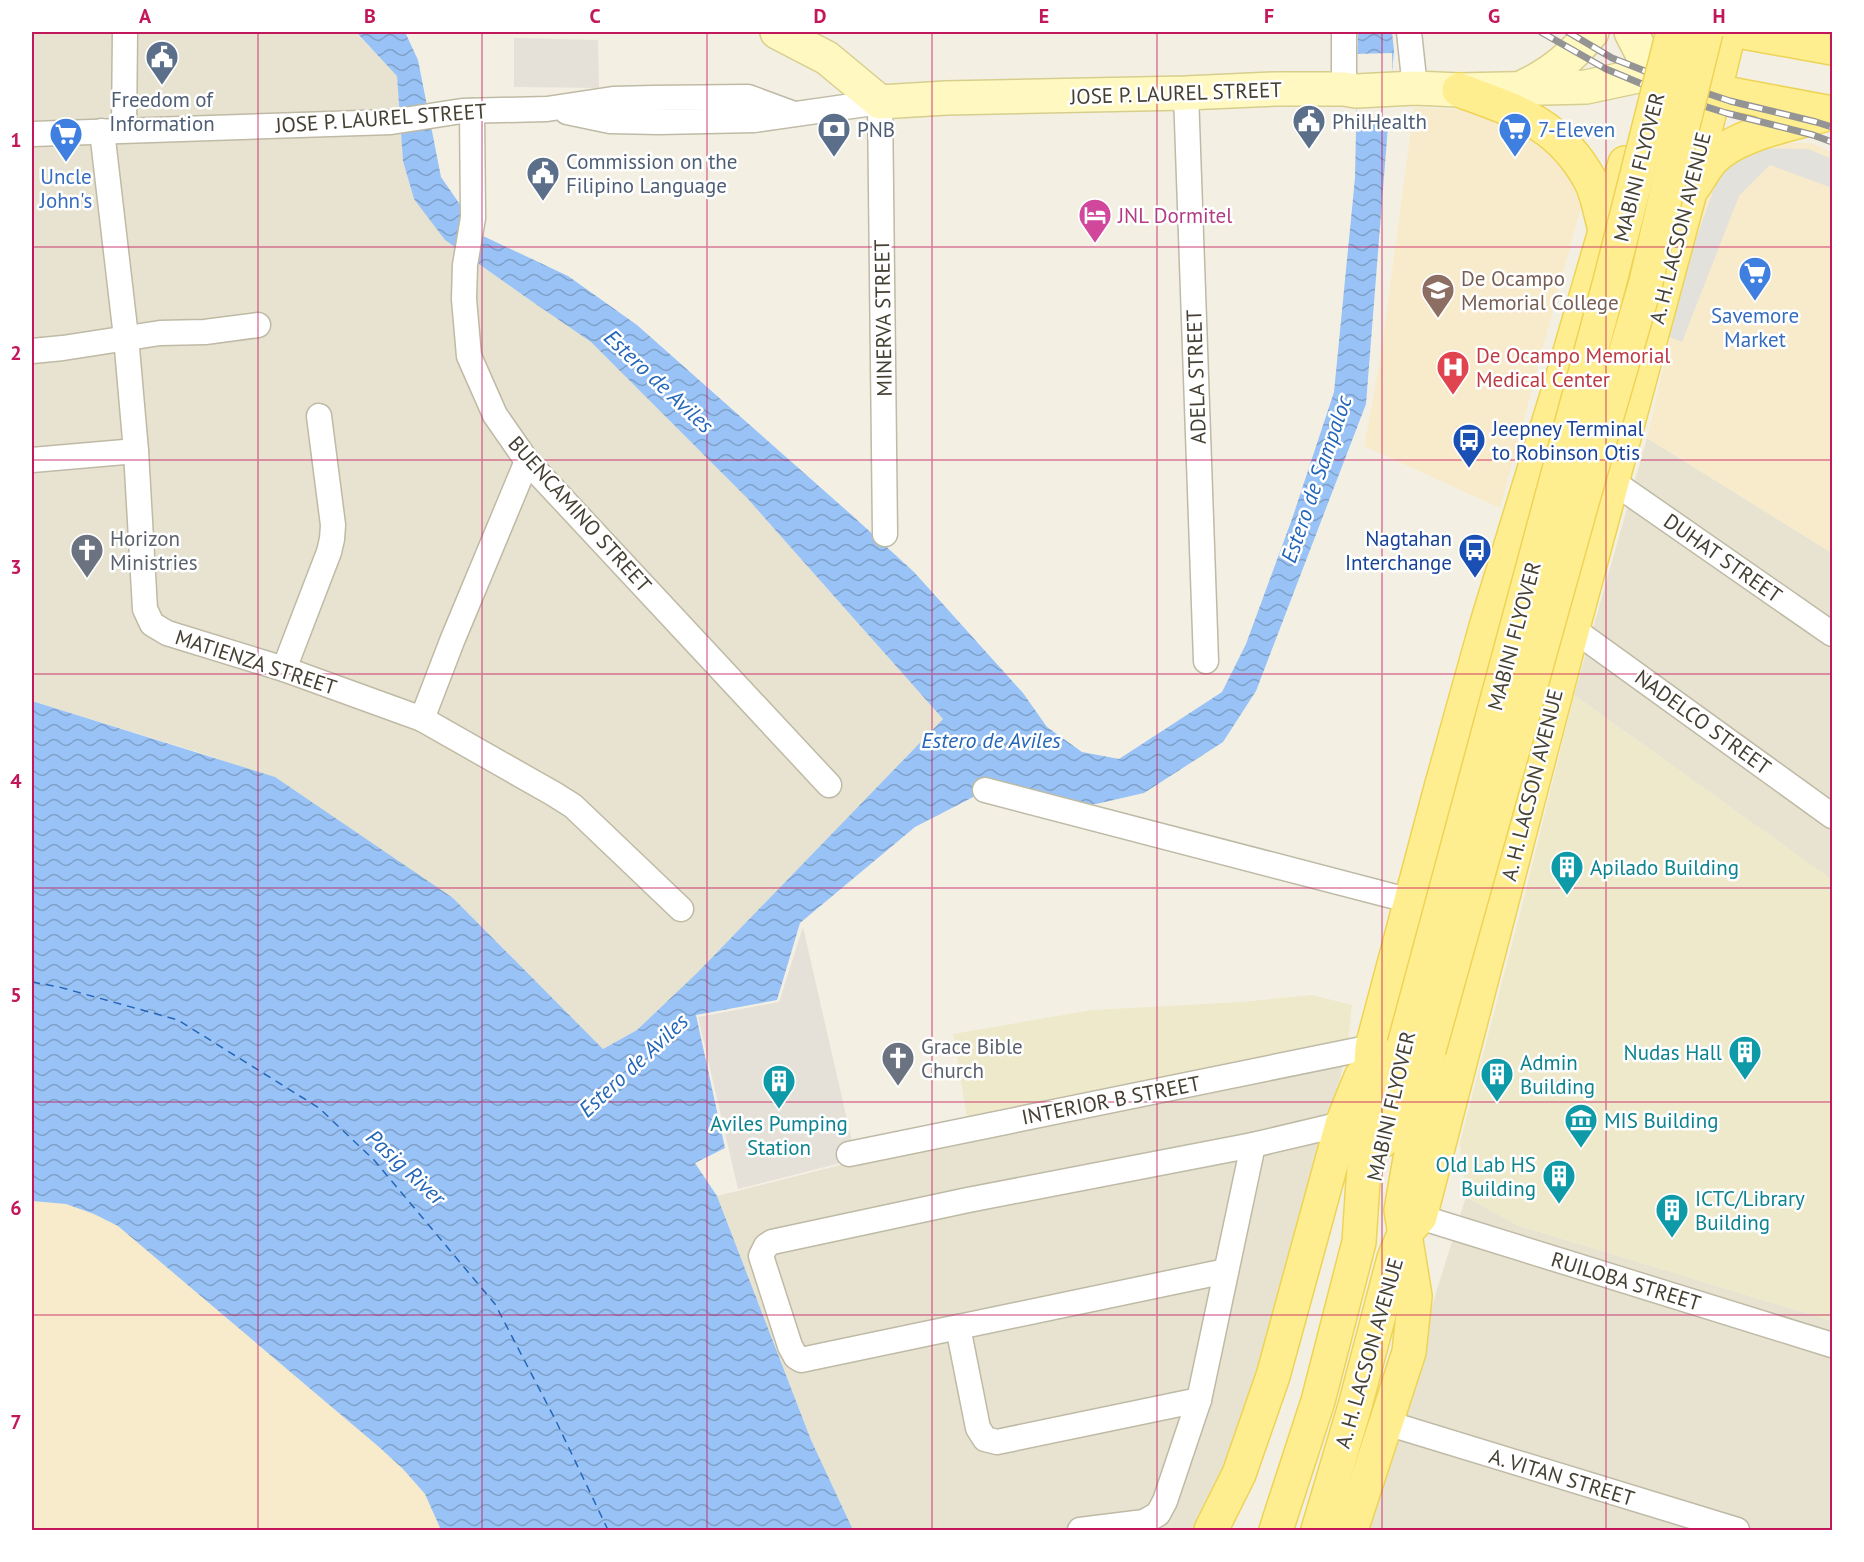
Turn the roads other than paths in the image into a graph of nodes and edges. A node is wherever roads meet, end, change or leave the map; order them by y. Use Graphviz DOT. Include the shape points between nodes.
graph roads {
  1 [pos="125,32"];
  2 [pos="777,32"];
  3 [pos="1344,32"];
  4 [pos="1409,32"];
  5 [pos="1592,32"];
  6 [pos="1631,32"];
  7 [pos="1662,32"];
  8 [pos="1673,32"];
  9 [pos="1706,32"];
  10 [pos="1728,32"];
  11 [pos="1743,32"];
  12 [pos="1781,35"];
  13 [pos="1833,48"];
  14 [pos="1652,73"];
  15 [pos="1521,88"];
  16 [pos="1404,89"];
  17 [pos="1350,90"];
  18 [pos="1459,90"];
  19 [pos="1714,91"];
  20 [pos="1186,93"];
  21 [pos="880,102"];
  22 [pos="467,111"];
  23 [pos="1832,113"];
  24 [pos="113,130"];
  25 [pos="32,134"];
  26 [pos="1690,192"];
  27 [pos="1605,229"];
  28 [pos="258,325"];
  29 [pos="126,337"];
  30 [pos="32,351"];
  31 [pos="319,416"];
  32 [pos="136,451"];
  33 [pos="32,460"];
  34 [pos="527,461"];
  35 [pos="1612,481"];
  36 [pos="885,534"];
  37 [pos="1573,629"];
  38 [pos="1833,634"];
  39 [pos="1206,661"];
  40 [pos="284,669"];
  41 [pos="422,719"];
  42 [pos="829,785"];
  43 [pos="985,790"];
  44 [pos="1833,816"];
  45 [pos="1411,901"];
  46 [pos="681,909"];
  47 [pos="1402,1048"];
  48 [pos="1342,1124"];
  49 [pos="1252,1145"];
  50 [pos="849,1154"];
  51 [pos="1412,1226"];
  52 [pos="1359,1242"];
  53 [pos="1226,1271"];
  54 [pos="958,1327"];
  55 [pos="1833,1345"];
  56 [pos="1199,1400"];
  57 [pos="1387,1423"];
  58 [pos="1277,1529"];
  59 [pos="1080,1530"];
  60 [pos="1211,1530"];
  61 [pos="1318,1530"];
  62 [pos="1351,1530"];
  63 [pos="1737,1530"];
  1 -- 24 [label="street, MATIENZA STREET"];
  2 -- 21 [label="street" via="827,58"];
  3 -- 17 [label="street"];
  4 -- 16 [label="street"];
  5 -- 15 [label="street" via="1561,65"];
  6 -- 14 [label="street"];
  7 -- 14 [label="main road"];
  8 -- 47 [label="main road, MABINI FLYOVER, bridge" via="1610,281"];
  9 -- 47 [label="main road, MABINI FLYOVER, bridge" via="1646,282 1586,488"];
  10 -- 14 [label="street, JOSE P. LAUREL STREET"];
  10 -- 19 [label="main road, A. H. LACSON AVENUE"];
  11 -- 12 [label="main road"];
  12 -- 13 [label="main road"];
  14 -- 15 [label="street, JOSE P. LAUREL STREET" via="1586,87"];
  14 -- 19 [label="main road"];
  14 -- 27 [label="main road"];
  15 -- 18 [label="street, JOSE P. LAUREL STREET"];
  16 -- 17 [label="street, JOSE P. LAUREL STREET"];
  16 -- 18 [label="street, JOSE P. LAUREL STREET"];
  17 -- 20 [label="street, JOSE P. LAUREL STREET"];
  18 -- 27 [label="main road" via="1520,112 1549,130 1572,153 1591,181"];
  19 -- 23 [label="main road"];
  19 -- 26 [label="main road, A. H. LACSON AVENUE"];
  20 -- 21 [label="street, JOSE P. LAUREL STREET"];
  20 -- 39 [label="street, ADELA STREET"];
  21 -- 22 [label="street, JOSE P. LAUREL STREET" via="754,120 610,121 551,109"];
  21 -- 36 [label="street, MINERVA STREET"];
  22 -- 24 [label="street, JOSE P. LAUREL STREET" via="391,122"];
  22 -- 34 [label="street, BUENCAMINO STREET" via="473,218 464,299 469,356 495,415"];
  23 -- 26 [label="main road" via="1759,133 1726,148 1711,161"];
  24 -- 25 [label="street, JOSE P. LAUREL STREET"];
  24 -- 29 [label="street, MATIENZA STREET"];
  26 -- 35 [label="main road, A. H. LACSON AVENUE"];
  27 -- 45 [label="main road" via="1487,623"];
  28 -- 29 [label="street"];
  29 -- 30 [label="street"];
  29 -- 32 [label="street, MATIENZA STREET"];
  31 -- 40 [label="street" via="332,539"];
  32 -- 33 [label="street"];
  32 -- 40 [label="street, MATIENZA STREET" via="145,609 152,624 166,633"];
  34 -- 41 [label="street"];
  34 -- 42 [label="street, BUENCAMINO STREET"];
  35 -- 37 [label="main road, A. H. LACSON AVENUE"];
  35 -- 38 [label="street, DUHAT STREET"];
  37 -- 44 [label="street, NADELCO STREET"];
  37 -- 51 [label="main road, A. H. LACSON AVENUE"];
  40 -- 41 [label="street, MATIENZA STREET"];
  41 -- 46 [label="street, MATIENZA STREET" via="573,806"];
  43 -- 45 [label="street"];
  45 -- 47 [label="main road"];
  47 -- 48 [label="main road"];
  47 -- 50 [label="street, INTERIOR B STREET"];
  47 -- 51 [label="main road, MABINI FLYOVER" via="1401,1210"];
  47 -- 52 [label="main road, MABINI FLYOVER"];
  48 -- 49 [label="street"];
  48 -- 60 [label="main road" via="1273,1376 1239,1474"];
  49 -- 53 [label="street"];
  49 -- 54 [label="street" via="772,1242 763,1250 762,1262 790,1346 801,1360"];
  51 -- 55 [label="street, RUILOBA STREET"];
  51 -- 57 [label="main road, MABINI FLYOVER" via="1415,1296 1409,1352"];
  51 -- 61 [label="main road, A. H. LACSON AVENUE" via="1394,1258"];
  52 -- 58 [label="main road, A. H. LACSON AVENUE" via="1318,1401"];
  53 -- 54 [label="street"];
  53 -- 56 [label="street"];
  54 -- 56 [label="street" via="978,1428 985,1438 997,1442"];
  56 -- 59 [label="street" via="1158,1514 1144,1522"];
  57 -- 62 [label="main road, MABINI FLYOVER"];
  57 -- 63 [label="street, A. VITAN STREET"];
}
